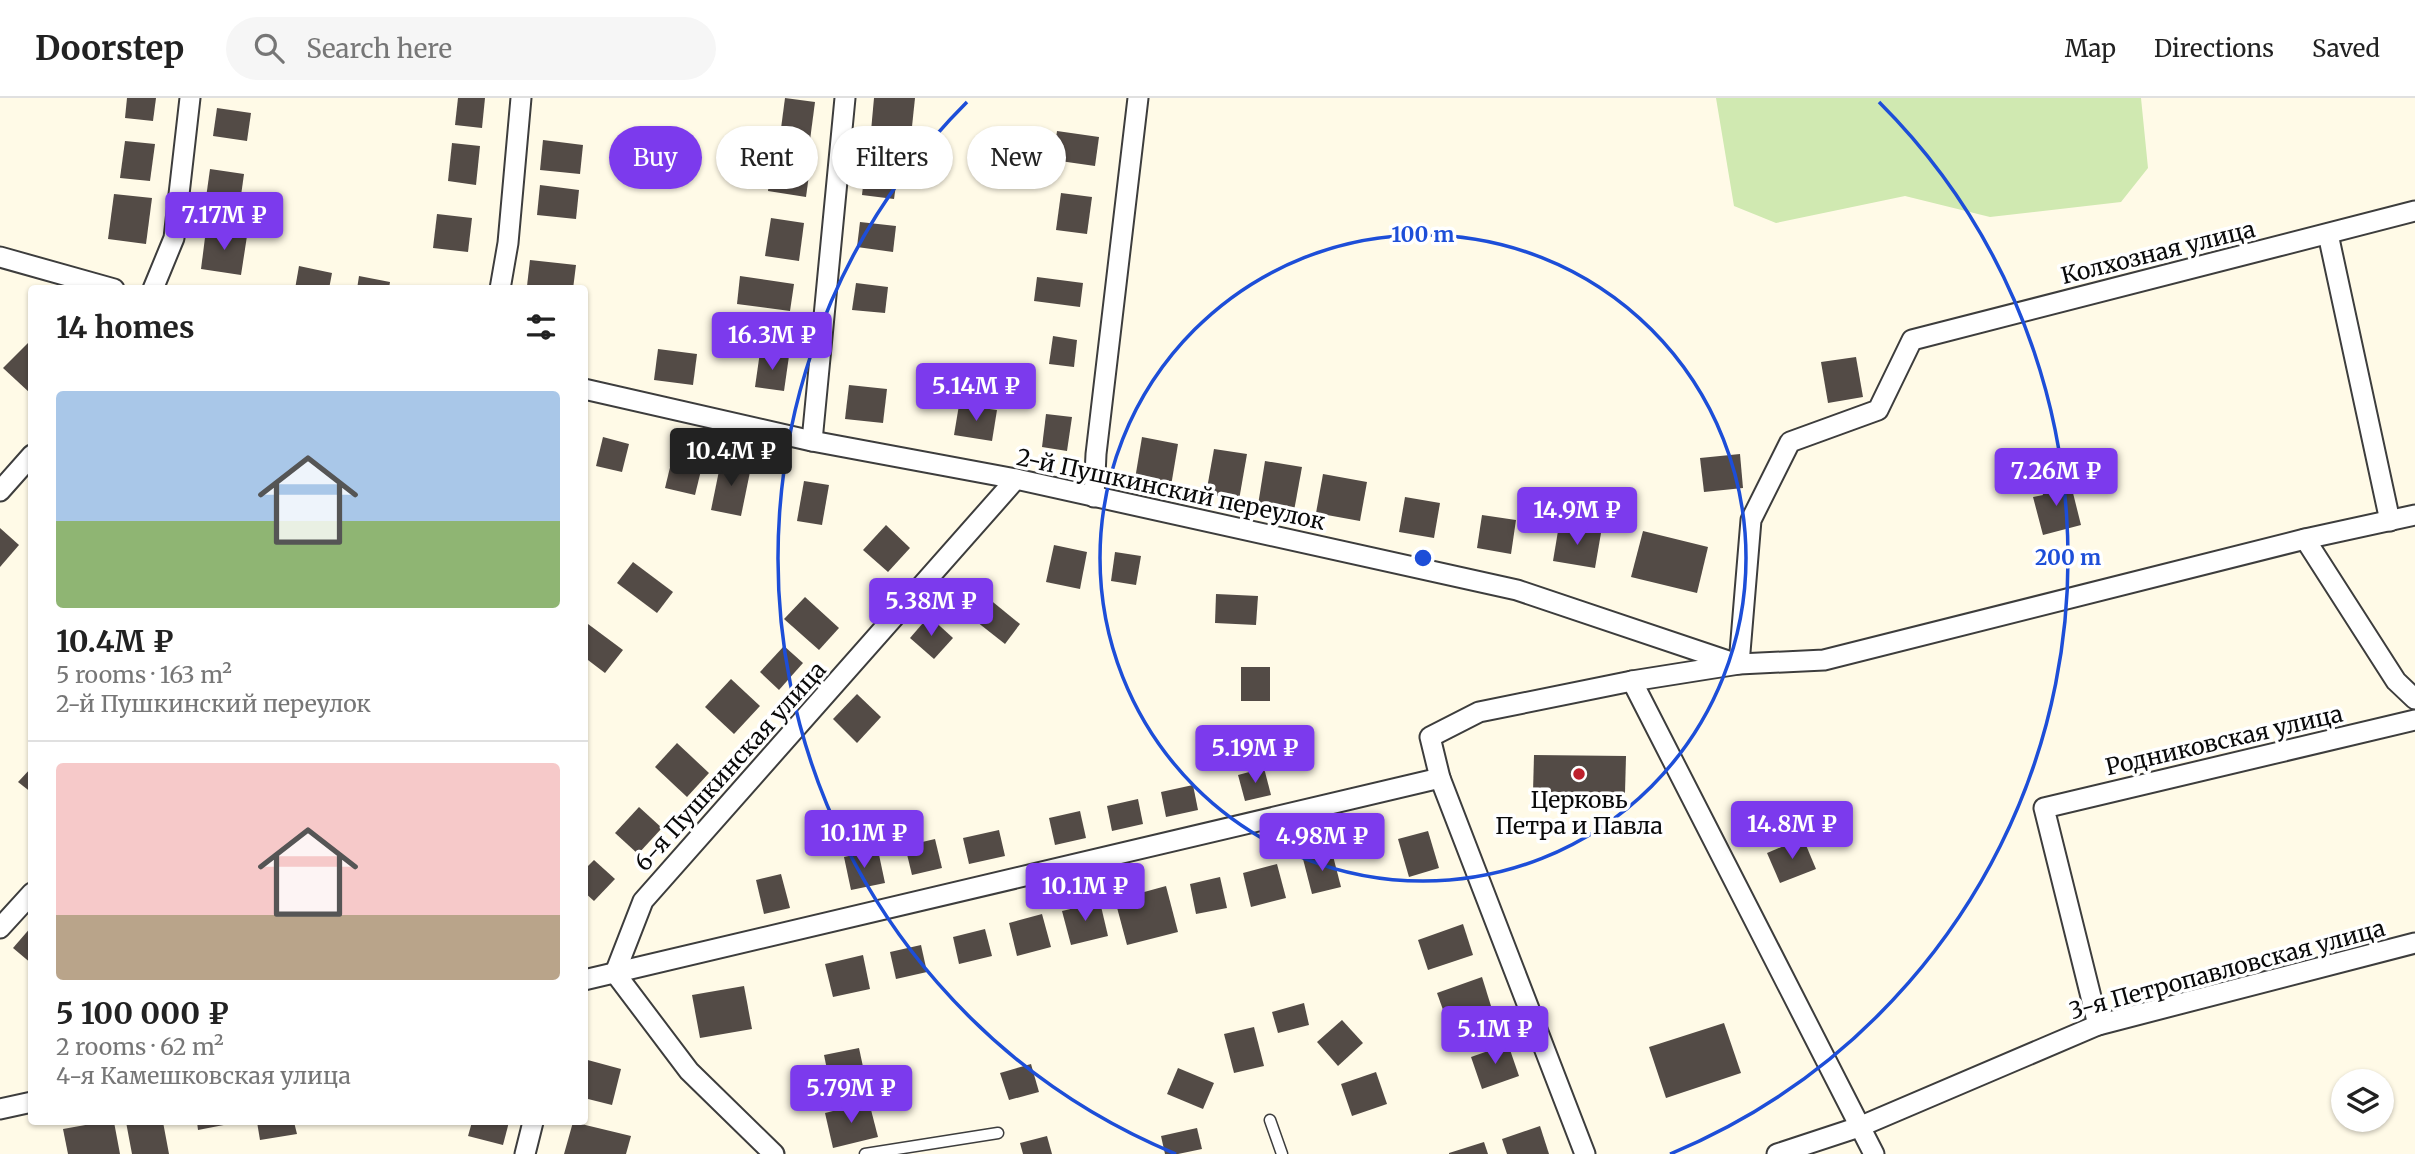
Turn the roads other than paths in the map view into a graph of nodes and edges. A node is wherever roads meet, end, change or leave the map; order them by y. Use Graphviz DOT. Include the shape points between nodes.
graph roads {
  1 [pos="190,98"];
  2 [pos="521,98"];
  3 [pos="845,98"];
  4 [pos="1138,98"];
  5 [pos="2415,211"];
  6 [pos="2328,234"];
  7 [pos="0,257"];
  8 [pos="100,285"];
  9 [pos="155,285"];
  10 [pos="501,285"];
  11 [pos="588,389"];
  12 [pos="811,441"];
  13 [pos="28,460"];
  14 [pos="1016,480"];
  15 [pos="0,491"];
  16 [pos="1094,497"];
  17 [pos="2415,515"];
  18 [pos="2390,521"];
  19 [pos="2305,539"];
  20 [pos="1739,664"];
  21 [pos="1632,681"];
  22 [pos="2415,699"];
  23 [pos="2415,720"];
  24 [pos="1440,778"];
  25 [pos="28,896"];
  26 [pos="0,928"];
  27 [pos="2415,943"];
  28 [pos="615,973"];
  29 [pos="588,979"];
  30 [pos="2098,1025"];
  31 [pos="28,1103"];
  32 [pos="0,1109"];
  33 [pos="1270,1119"];
  34 [pos="532,1125"];
  35 [pos="1859,1127"];
  36 [pos="999,1133"];
  37 [pos="525,1154"];
  38 [pos="774,1154"];
  39 [pos="865,1154"];
  40 [pos="1282,1154"];
  41 [pos="1586,1154"];
  42 [pos="1777,1154"];
  43 [pos="1874,1154"];
  1 -- 9 [label="street" via="174,238"];
  2 -- 10 [label="street"];
  3 -- 12 [label="street"];
  4 -- 16 [label="street"];
  5 -- 6 [label="street, Колхозная улица"];
  6 -- 18 [label="street"];
  6 -- 20 [label="street, Колхозная улица" via="1912,340 1878,411 1790,442 1751,520"];
  7 -- 8 [label="street"];
  11 -- 12 [label="street, 2-й Пушкинский переулок"];
  12 -- 14 [label="street, 2-й Пушкинский переулок"];
  13 -- 15 [label="street"];
  14 -- 16 [label="street, 2-й Пушкинский переулок"];
  14 -- 28 [label="street, 6-я Пушкинская улица" via="643,901"];
  16 -- 20 [label="street, 2-й Пушкинский переулок" via="1517,590"];
  17 -- 18 [label="street"];
  18 -- 19 [label="street"];
  19 -- 20 [label="street" via="1824,660"];
  19 -- 22 [label="street" via="2396,681"];
  20 -- 21 [label="street"];
  21 -- 24 [label="street" via="1479,712 1430,737"];
  21 -- 35 [label="street"];
  23 -- 30 [label="street, Родниковская улица" via="2044,808"];
  24 -- 28 [label="street"];
  24 -- 41 [label="street"];
  25 -- 26 [label="street"];
  27 -- 30 [label="street, 3-я Петропавловская улица"];
  28 -- 29 [label="street"];
  28 -- 38 [label="street" via="689,1071"];
  30 -- 35 [label="street, 3-я Петропавловская улица"];
  31 -- 32 [label="street"];
  33 -- 40 [label="lane"];
  34 -- 37 [label="street"];
  35 -- 42 [label="street, 3-я Петропавловская улица"];
  35 -- 43 [label="street"];
  36 -- 39 [label="lane"];
}
